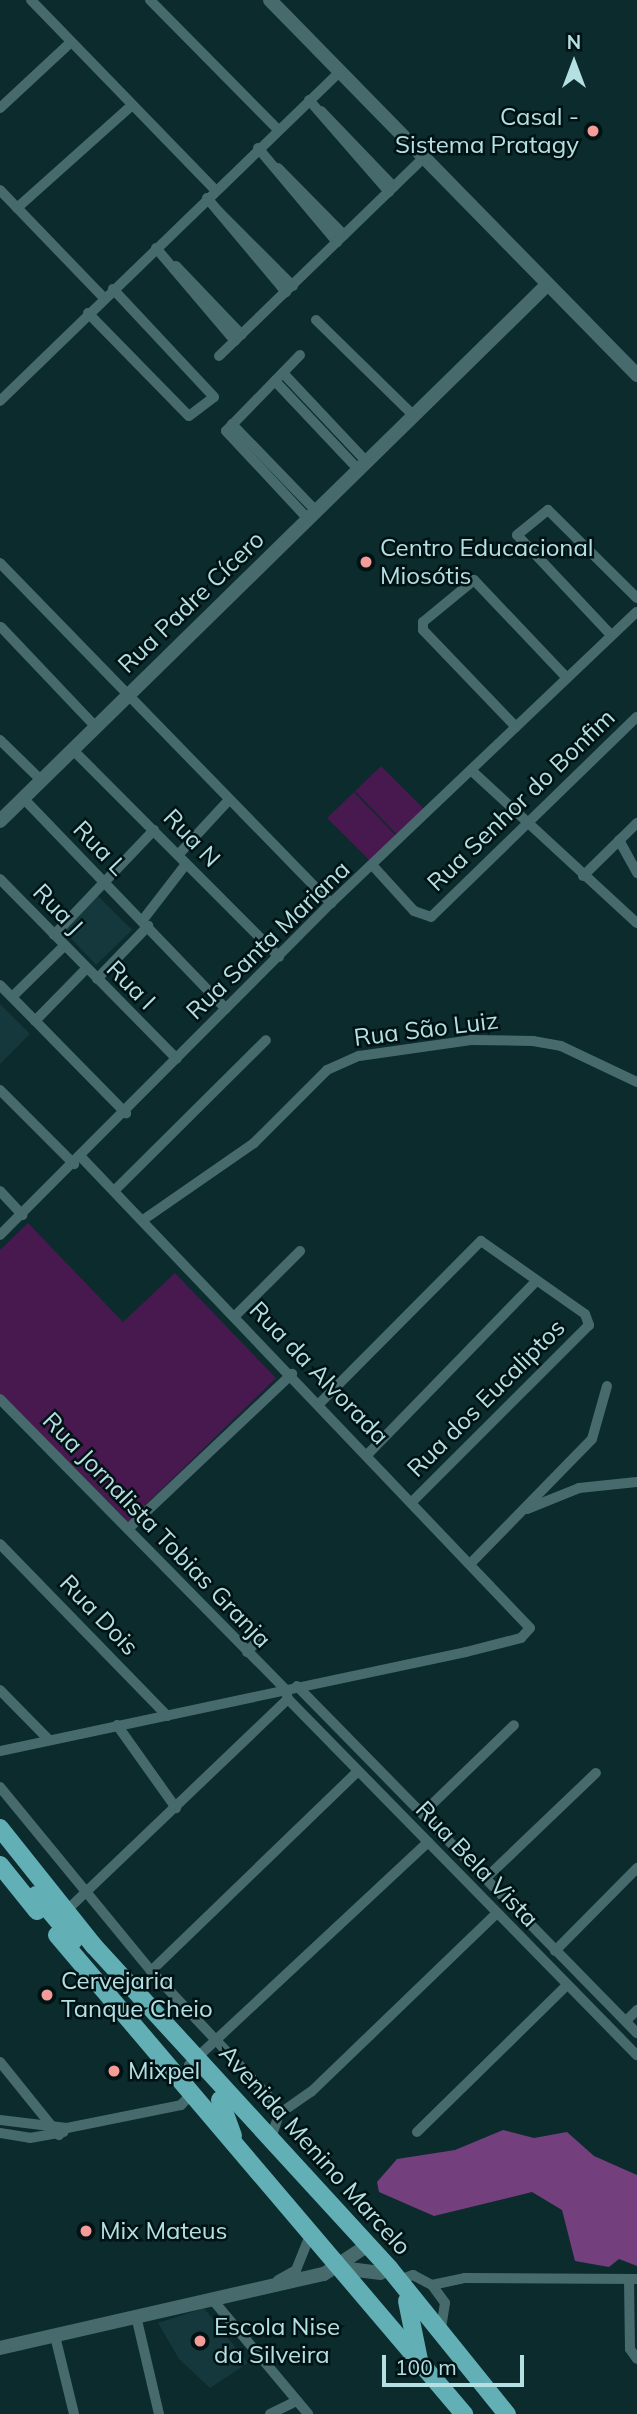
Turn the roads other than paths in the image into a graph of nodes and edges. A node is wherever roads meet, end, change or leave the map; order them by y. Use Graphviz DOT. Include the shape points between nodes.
graph roads {
  1 [pos="31,0"];
  2 [pos="150,0"];
  3 [pos="270,0"];
  4 [pos="71,42"];
  5 [pos="339,73"];
  6 [pos="309,100"];
  7 [pos="131,106"];
  8 [pos="0,108"];
  9 [pos="278,130"];
  10 [pos="258,148"];
  11 [pos="423,158"];
  12 [pos="0,190"];
  13 [pos="391,190"];
  14 [pos="211,194"];
  15 [pos="17,208"];
  16 [pos="340,238"];
  17 [pos="156,248"];
  18 [pos="547,285"];
  19 [pos="113,289"];
  20 [pos="290,289"];
  21 [pos="104,298"];
  22 [pos="88,313"];
  23 [pos="316,320"];
  24 [pos="238,338"];
  25 [pos="300,355"];
  26 [pos="219,356"];
  27 [pos="279,377"];
  28 [pos="636,378"];
  29 [pos="0,401"];
  30 [pos="413,415"];
  31 [pos="362,466"];
  32 [pos="312,515"];
  33 [pos="0,563"];
  34 [pos="637,598"];
  35 [pos="637,612"];
  36 [pos="1,627"];
  37 [pos="611,635"];
  38 [pos="566,677"];
  39 [pos="128,695"];
  40 [pos="637,717"];
  41 [pos="96,727"];
  42 [pos="516,727"];
  43 [pos="0,740"];
  44 [pos="73,750"];
  45 [pos="472,771"];
  46 [pos="42,781"];
  47 [pos="24,799"];
  48 [pos="228,801"];
  49 [pos="0,821"];
  50 [pos="637,823"];
  51 [pos="525,826"];
  52 [pos="154,830"];
  53 [pos="620,840"];
  54 [pos="182,859"];
  55 [pos="374,867"];
  56 [pos="637,873"];
  57 [pos="583,876"];
  58 [pos="0,879"];
  59 [pos="105,883"];
  60 [pos="331,903"];
  61 [pos="145,923"];
  62 [pos="637,923"];
  63 [pos="54,935"];
  64 [pos="64,946"];
  65 [pos="279,957"];
  66 [pos="86,969"];
  67 [pos="97,979"];
  68 [pos="0,985"];
  69 [pos="12,997"];
  70 [pos="226,1009"];
  71 [pos="35,1021"];
  72 [pos="266,1040"];
  73 [pos="177,1059"];
  74 [pos="637,1082"];
  75 [pos="0,1090"];
  76 [pos="125,1113"];
  77 [pos="78,1160"];
  78 [pos="0,1191"];
  79 [pos="114,1191"];
  80 [pos="22,1215"];
  81 [pos="143,1220"];
  82 [pos="0,1236"];
  83 [pos="300,1251"];
  84 [pos="536,1281"];
  85 [pos="235,1316"];
  86 [pos="292,1374"];
  87 [pos="607,1386"];
  88 [pos="0,1399"];
  89 [pos="319,1404"];
  90 [pos="368,1454"];
  91 [pos="637,1482"];
  92 [pos="413,1501"];
  93 [pos="521,1512"];
  94 [pos="128,1530"];
  95 [pos="0,1544"];
  96 [pos="471,1563"];
  97 [pos="258,1640"];
  98 [pos="458,1641"];
  99 [pos="247,1652"];
  100 [pos="466,1652"];
  101 [pos="297,1686"];
  102 [pos="0,1690"];
  103 [pos="287,1694"];
  104 [pos="167,1716"];
  105 [pos="117,1725"];
  106 [pos="514,1725"];
  107 [pos="48,1740"];
  108 [pos="0,1751"];
  109 [pos="358,1771"];
  110 [pos="596,1773"];
  111 [pos="0,1787"];
  112 [pos="176,1808"];
  113 [pos="425,1812"];
  114 [pos="0,1828"];
  115 [pos="450,1839"];
  116 [pos="428,1842"];
  117 [pos="0,1846"];
  118 [pos="438,1852"];
  119 [pos="0,1865"];
  120 [pos="637,1868"];
  121 [pos="486,1878"];
  122 [pos="85,1894"];
  123 [pos="65,1912"];
  124 [pos="495,1915"];
  125 [pos="555,1951"];
  126 [pos="135,1953"];
  127 [pos="116,1970"];
  128 [pos="152,1971"];
  129 [pos="585,1982"];
  130 [pos="164,1985"];
  131 [pos="570,1990"];
  132 [pos="144,2000"];
  133 [pos="637,2010"];
  134 [pos="626,2021"];
  135 [pos="637,2033"];
  136 [pos="217,2042"];
  137 [pos="637,2056"];
  138 [pos="0,2062"];
  139 [pos="194,2065"];
  140 [pos="192,2093"];
  141 [pos="220,2100"];
  142 [pos="279,2114"];
  143 [pos="0,2120"];
  144 [pos="30,2125"];
  145 [pos="61,2129"];
  146 [pos="417,2132"];
  147 [pos="0,2133"];
  148 [pos="30,2138"];
  149 [pos="271,2139"];
  150 [pos="237,2149"];
  151 [pos="312,2232"];
  152 [pos="364,2248"];
  153 [pos="341,2268"];
  154 [pos="390,2279"];
  155 [pos="633,2279"];
  156 [pos="432,2285"];
  157 [pos="249,2290"];
  158 [pos="212,2299"];
  159 [pos="407,2301"];
  160 [pos="135,2316"];
  161 [pos="441,2329"];
  162 [pos="55,2336"];
  163 [pos="0,2348"];
  164 [pos="637,2359"];
  165 [pos="419,2361"];
  166 [pos="297,2402"];
  167 [pos="74,2414"];
  168 [pos="159,2414"];
  169 [pos="270,2414"];
  170 [pos="308,2414"];
  171 [pos="464,2414"];
  172 [pos="494,2414"];
  173 [pos="507,2414"];
  1 -- 4 [label="street"];
  2 -- 9 [label="street"];
  3 -- 5 [label="street"];
  4 -- 7 [label="street"];
  4 -- 8 [label="street"];
  5 -- 6 [label="street"];
  5 -- 11 [label="street"];
  6 -- 9 [label="street"];
  6 -- 13 [label="street"];
  7 -- 14 [label="street"];
  7 -- 15 [label="street"];
  9 -- 10 [label="street"];
  10 -- 14 [label="street"];
  10 -- 16 [label="street"];
  11 -- 13 [label="street"];
  11 -- 18 [label="street"];
  12 -- 15 [label="street"];
  13 -- 16 [label="street"];
  14 -- 17 [label="street"];
  14 -- 20 [label="street" via="218,211"];
  15 -- 21 [label="street"];
  16 -- 20 [label="street"];
  17 -- 19 [label="street"];
  17 -- 24 [label="street"];
  18 -- 28 [label="street"];
  18 -- 30 [label="street, Rua Padre Cícero"];
  19 -- 21 [label="street"];
  19 -- 22 [label="street" via="214,397 189,416"];
  20 -- 24 [label="street"];
  21 -- 22 [label="street"];
  22 -- 29 [label="street"];
  23 -- 30 [label="street"];
  24 -- 26 [label="street"];
  25 -- 27 [label="street"];
  27 -- 31 [label="street"];
  27 -- 32 [label="street" via="227,434"];
  30 -- 31 [label="street, Rua Padre Cícero"];
  31 -- 32 [label="street, Rua Padre Cícero"];
  32 -- 39 [label="street, Rua Padre Cícero"];
  33 -- 39 [label="street" via="71,628"];
  34 -- 37 [label="street" via="548,510 517,535"];
  35 -- 37 [label="street, Rua Santa Mariana"];
  36 -- 41 [label="street"];
  37 -- 38 [label="street, Rua Santa Mariana"];
  38 -- 42 [label="street, Rua Santa Mariana"];
  38 -- 42 [label="street" via="478,582 469,579 423,622 423,630"];
  39 -- 41 [label="street, Rua Padre Cícero"];
  39 -- 48 [label="street"];
  40 -- 51 [label="street, Rua Senhor do Bonfim"];
  41 -- 44 [label="street, Rua Padre Cícero"];
  42 -- 45 [label="street, Rua Santa Mariana"];
  43 -- 46 [label="street"];
  44 -- 46 [label="street, Rua Padre Cícero"];
  44 -- 52 [label="street, Rua N"];
  45 -- 51 [label="street"];
  45 -- 55 [label="street, Rua Santa Mariana"];
  46 -- 47 [label="street, Rua Padre Cícero"];
  47 -- 49 [label="street, Rua Padre Cícero"];
  47 -- 59 [label="street, Rua L"];
  48 -- 54 [label="street"];
  48 -- 60 [label="street"];
  50 -- 53 [label="street"];
  51 -- 55 [label="street, Rua Senhor do Bonfim" via="431,917 414,911"];
  51 -- 57 [label="street"];
  52 -- 54 [label="street, Rua N"];
  52 -- 59 [label="street"];
  53 -- 56 [label="street"];
  53 -- 57 [label="street"];
  54 -- 61 [label="street"];
  54 -- 65 [label="street, Rua N"];
  55 -- 60 [label="street, Rua Santa Mariana"];
  57 -- 62 [label="street"];
  58 -- 63 [label="street, Rua J"];
  59 -- 61 [label="street, Rua L"];
  59 -- 63 [label="street"];
  60 -- 65 [label="street, Rua Santa Mariana"];
  61 -- 67 [label="street"];
  61 -- 70 [label="street, Rua L"];
  63 -- 64 [label="street, Rua J"];
  64 -- 66 [label="street, Rua J"];
  64 -- 69 [label="street"];
  65 -- 70 [label="street, Rua Santa Mariana"];
  66 -- 67 [label="street, Rua I"];
  66 -- 71 [label="street"];
  67 -- 73 [label="street, Rua I"];
  68 -- 69 [label="street"];
  69 -- 71 [label="street"];
  70 -- 73 [label="street, Rua Santa Mariana"];
  71 -- 76 [label="street"];
  72 -- 79 [label="street"];
  73 -- 76 [label="street, Rua Santa Mariana"];
  74 -- 81 [label="street, Rua São Luiz" via="561,1046 533,1041 471,1040 359,1056 327,1070 254,1143"];
  75 -- 77 [label="street, Rua da Alvorada"];
  76 -- 77 [label="street, Rua Santa Mariana"];
  77 -- 79 [label="street, Rua da Alvorada"];
  77 -- 80 [label="street, Rua Santa Mariana"];
  78 -- 80 [label="street"];
  79 -- 81 [label="street, Rua da Alvorada"];
  80 -- 82 [label="street, Rua Santa Mariana"];
  81 -- 85 [label="street, Rua da Alvorada"];
  83 -- 85 [label="street"];
  84 -- 89 [label="street" via="492,1243 477,1244"];
  84 -- 90 [label="street"];
  84 -- 92 [label="street, Rua dos Eucaliptos" via="585,1314 589,1325"];
  85 -- 86 [label="street, Rua da Alvorada"];
  86 -- 89 [label="street, Rua da Alvorada"];
  86 -- 94 [label="street"];
  87 -- 93 [label="street" via="592,1439"];
  88 -- 94 [label="street, Rua Jornalista Tobias Granja"];
  89 -- 90 [label="street, Rua da Alvorada"];
  90 -- 92 [label="street, Rua da Alvorada"];
  91 -- 93 [label="street" via="579,1488"];
  92 -- 96 [label="street, Rua da Alvorada"];
  93 -- 96 [label="street"];
  94 -- 99 [label="street, Rua Jornalista Tobias Granja"];
  95 -- 104 [label="street, Rua Dois"];
  96 -- 100 [label="street, Rua da Alvorada" via="526,1619 525,1636"];
  97 -- 99 [label="street"];
  98 -- 100 [label="street"];
  99 -- 103 [label="street, Rua Jornalista Tobias Granja"];
  100 -- 101 [label="street"];
  101 -- 103 [label="street"];
  101 -- 113 [label="street, Rua Bela Vista"];
  102 -- 107 [label="street"];
  103 -- 104 [label="street"];
  103 -- 109 [label="street, Rua Bela Vista"];
  103 -- 112 [label="street"];
  104 -- 105 [label="street"];
  105 -- 107 [label="street"];
  105 -- 112 [label="street"];
  106 -- 113 [label="street"];
  107 -- 108 [label="street"];
  109 -- 116 [label="street, Rua Bela Vista"];
  109 -- 128 [label="street"];
  110 -- 121 [label="street"];
  111 -- 122 [label="street"];
  112 -- 122 [label="street"];
  113 -- 115 [label="street, Rua Bela Vista"];
  114 -- 123 [label="main road, Avenida Menino Marcelo"];
  115 -- 118 [label="street"];
  115 -- 121 [label="street, Rua Bela Vista"];
  116 -- 118 [label="street, Rua Bela Vista"];
  116 -- 136 [label="street"];
  117 -- 139 [label="main road, Avenida Menino Marcelo" via="55,1920"];
  118 -- 124 [label="street, Rua Bela Vista"];
  119 -- 140 [label="main road"];
  120 -- 125 [label="street"];
  121 -- 125 [label="street, Rua Bela Vista"];
  122 -- 123 [label="street"];
  122 -- 126 [label="street"];
  123 -- 127 [label="main road, Avenida Menino Marcelo"];
  124 -- 131 [label="street, Rua Bela Vista"];
  124 -- 142 [label="street" via="311,2092"];
  125 -- 129 [label="street, Rua Bela Vista"];
  126 -- 127 [label="street"];
  126 -- 128 [label="street"];
  127 -- 132 [label="main road, Avenida Menino Marcelo"];
  128 -- 130 [label="street"];
  129 -- 131 [label="street"];
  129 -- 134 [label="street, Rua Bela Vista"];
  130 -- 132 [label="street"];
  130 -- 136 [label="street"];
  131 -- 137 [label="street, Rua Bela Vista"];
  131 -- 146 [label="street"];
  132 -- 139 [label="main road, Avenida Menino Marcelo"];
  133 -- 134 [label="street"];
  134 -- 135 [label="street, Rua Bela Vista"];
  136 -- 139 [label="street"];
  136 -- 142 [label="street"];
  138 -- 145 [label="street"];
  139 -- 140 [label="main road"];
  139 -- 141 [label="main road, Avenida Menino Marcelo"];
  139 -- 149 [label="main road, Avenida Menino Marcelo"];
  140 -- 145 [label="street" via="181,2105"];
  140 -- 150 [label="main road"];
  141 -- 150 [label="main road"];
  141 -- 152 [label="main road, Avenida Menino Marcelo"];
  142 -- 149 [label="street"];
  143 -- 144 [label="street"];
  144 -- 145 [label="street"];
  144 -- 148 [label="street"];
  145 -- 148 [label="street"];
  147 -- 148 [label="street"];
  149 -- 152 [label="main road, Avenida Menino Marcelo"];
  150 -- 151 [label="main road"];
  151 -- 153 [label="main road"];
  151 -- 157 [label="street" via="296,2270"];
  152 -- 153 [label="street"];
  152 -- 154 [label="main road, Avenida Menino Marcelo"];
  153 -- 154 [label="street"];
  153 -- 157 [label="street"];
  153 -- 165 [label="main road"];
  154 -- 156 [label="street" via="419,2276"];
  154 -- 159 [label="main road, Avenida Menino Marcelo"];
  154 -- 161 [label="main road, Avenida Menino Marcelo"];
  155 -- 156 [label="street" via="465,2278"];
  155 -- 164 [label="street" via="630,2349"];
  156 -- 161 [label="street" via="445,2303"];
  157 -- 158 [label="street"];
  158 -- 160 [label="street"];
  158 -- 166 [label="street"];
  159 -- 165 [label="main road"];
  159 -- 172 [label="main road, Avenida Menino Marcelo"];
  160 -- 162 [label="street"];
  160 -- 168 [label="street"];
  161 -- 173 [label="main road, Avenida Menino Marcelo"];
  162 -- 163 [label="street"];
  162 -- 167 [label="street"];
  165 -- 171 [label="main road"];
  166 -- 169 [label="street"];
  166 -- 170 [label="street"];
}
